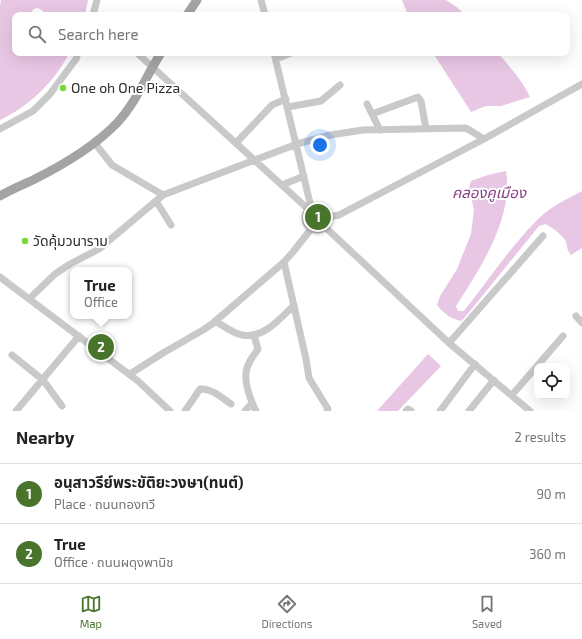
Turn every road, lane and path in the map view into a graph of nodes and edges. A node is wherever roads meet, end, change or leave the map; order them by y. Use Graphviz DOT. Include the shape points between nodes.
graph roads {
  1 [pos="97,0"];
  2 [pos="197,0"];
  3 [pos="261,0"];
  4 [pos="94,12"];
  5 [pos="189,12"];
  6 [pos="264,12"];
  7 [pos="77,56"];
  8 [pos="140,56"];
  9 [pos="159,56"];
  10 [pos="275,56"];
  11 [pos="152,67"];
  12 [pos="582,84"];
  13 [pos="340,85"];
  14 [pos="286,99"];
  15 [pos="368,104"];
  16 [pos="288,107"];
  17 [pos="372,114"];
  18 [pos="0,129"];
  19 [pos="426,129"];
  20 [pos="380,130"];
  21 [pos="484,139"];
  22 [pos="94,142"];
  23 [pos="236,143"];
  24 [pos="297,144"];
  25 [pos="254,159"];
  26 [pos="304,176"];
  27 [pos="282,185"];
  28 [pos="163,195"];
  29 [pos="0,196"];
  30 [pos="156,201"];
  31 [pos="309,208"];
  32 [pos="329,217"];
  33 [pos="171,226"];
  34 [pos="325,227"];
  35 [pos="312,230"];
  36 [pos="543,236"];
  37 [pos="284,262"];
  38 [pos="0,277"];
  39 [pos="29,299"];
  40 [pos="294,306"];
  41 [pos="576,316"];
  42 [pos="215,321"];
  43 [pos="582,323"];
  44 [pos="78,336"];
  45 [pos="254,336"];
  46 [pos="563,336"];
  47 [pos="449,343"];
  48 [pos="12,355"];
  49 [pos="475,364"];
  50 [pos="130,374"];
  51 [pos="43,380"];
  52 [pos="494,380"];
  53 [pos="512,395"];
  54 [pos="252,403"];
  55 [pos="231,404"];
  56 [pos="62,406"];
  57 [pos="16,411"];
  58 [pos="170,411"];
  59 [pos="185,411"];
  60 [pos="245,411"];
  61 [pos="256,411"];
  62 [pos="327,411"];
  63 [pos="406,411"];
  64 [pos="411,411"];
  65 [pos="440,411"];
  66 [pos="469,411"];
  67 [pos="530,411"];
  1 -- 4 [label="street"];
  2 -- 5 [label="main road"];
  3 -- 6 [label="street"];
  7 -- 18 [label="street" via="50,94 33,110"];
  8 -- 11 [label="street"];
  9 -- 11 [label="main road"];
  10 -- 14 [label="street"];
  11 -- 22 [label="main road" via="124,115"];
  11 -- 23 [label="street"];
  12 -- 21 [label="street"];
  13 -- 16 [label="street" via="321,100"];
  14 -- 16 [label="street"];
  14 -- 23 [label="street" via="272,105"];
  15 -- 17 [label="street"];
  16 -- 24 [label="street"];
  17 -- 19 [label="street" via="418,97"];
  17 -- 20 [label="street"];
  19 -- 20 [label="street"];
  19 -- 21 [label="street" via="466,128"];
  20 -- 24 [label="street" via="330,135"];
  21 -- 32 [label="street" via="339,215"];
  22 -- 28 [label="street" via="112,165"];
  22 -- 29 [label="main road" via="64,163"];
  23 -- 25 [label="street"];
  24 -- 25 [label="street"];
  24 -- 26 [label="street"];
  25 -- 27 [label="street"];
  25 -- 28 [label="street"];
  26 -- 27 [label="street"];
  26 -- 31 [label="street"];
  27 -- 31 [label="street"];
  28 -- 30 [label="street"];
  30 -- 33 [label="street"];
  30 -- 39 [label="street" via="99,250 55,274"];
  31 -- 32 [label="street" via="323,207"];
  31 -- 35 [label="street" via="304,216 307,226"];
  32 -- 34 [label="street"];
  34 -- 35 [label="street" via="317,231"];
  34 -- 47 [label="street"];
  35 -- 37 [label="street"];
  36 -- 47 [label="street"];
  37 -- 40 [label="street"];
  37 -- 42 [label="street"];
  38 -- 39 [label="street"];
  39 -- 44 [label="street"];
  40 -- 45 [label="street" via="276,324"];
  40 -- 62 [label="street" via="309,378"];
  41 -- 43 [label="street"];
  42 -- 45 [label="street" via="242,335"];
  42 -- 50 [label="street"];
  44 -- 50 [label="street"];
  44 -- 51 [label="street"];
  45 -- 54 [label="street" via="258,348 246,374"];
  46 -- 53 [label="street"];
  47 -- 49 [label="street"];
  48 -- 51 [label="street"];
  49 -- 52 [label="street"];
  49 -- 65 [label="street"];
  50 -- 58 [label="street"];
  51 -- 56 [label="street"];
  51 -- 57 [label="street"];
  52 -- 53 [label="street"];
  52 -- 66 [label="street"];
  53 -- 67 [label="street"];
  54 -- 60 [label="street"];
  54 -- 61 [label="street"];
  55 -- 59 [label="street" via="205,388 200,389"];
  63 -- 64 [label="street"];
}
